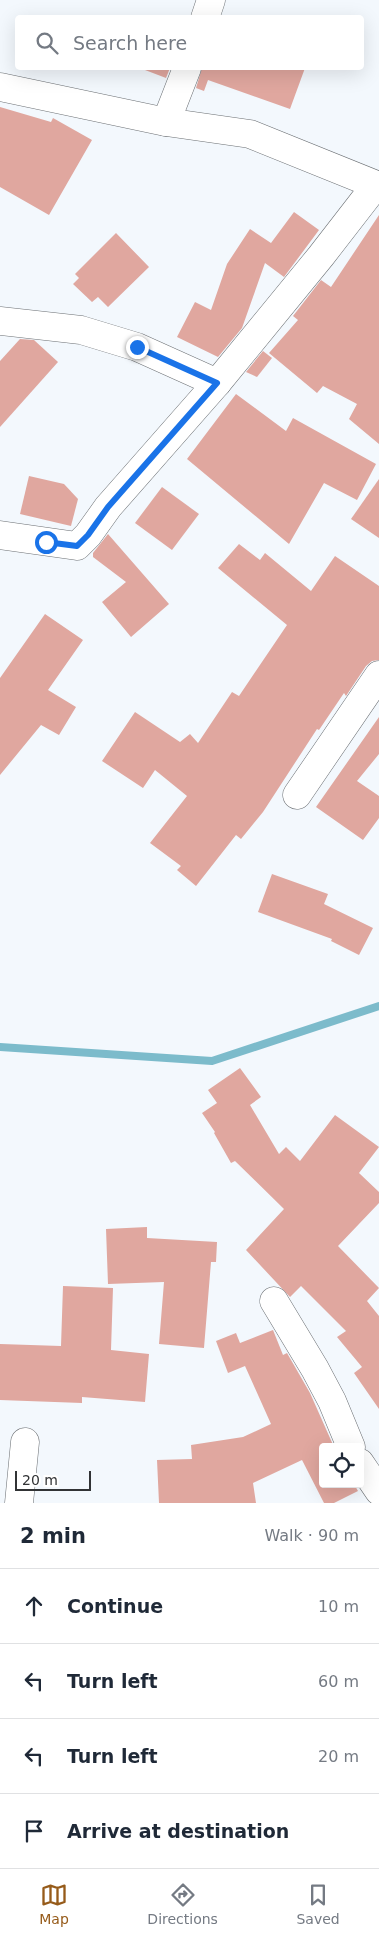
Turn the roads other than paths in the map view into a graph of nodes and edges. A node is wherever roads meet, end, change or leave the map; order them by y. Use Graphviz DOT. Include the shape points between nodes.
graph roads {
  1 [pos="211,0"];
  2 [pos="206,15"];
  3 [pos="186,70"];
  4 [pos="0,87"];
  5 [pos="166,122"];
  6 [pos="377,185"];
  7 [pos="0,321"];
  8 [pos="217,383"];
  9 [pos="0,535"];
  10 [pos="379,675"];
  11 [pos="297,794"];
  12 [pos="274,1301"];
  13 [pos="25,1442"];
  14 [pos="349,1443"];
  15 [pos="364,1469"];
  16 [pos="379,1491"];
  17 [pos="19,1503"];
  1 -- 2 [label="street"];
  3 -- 5 [label="street"];
  4 -- 5 [label="street"];
  5 -- 6 [label="street" via="250,134"];
  6 -- 8 [label="street"];
  7 -- 8 [label="street" via="81,330 137,347"];
  8 -- 9 [label="street" via="77,546"];
  10 -- 11 [label="street"];
  12 -- 14 [label="street" via="332,1401"];
  13 -- 17 [label="street"];
  15 -- 16 [label="street"];
}
